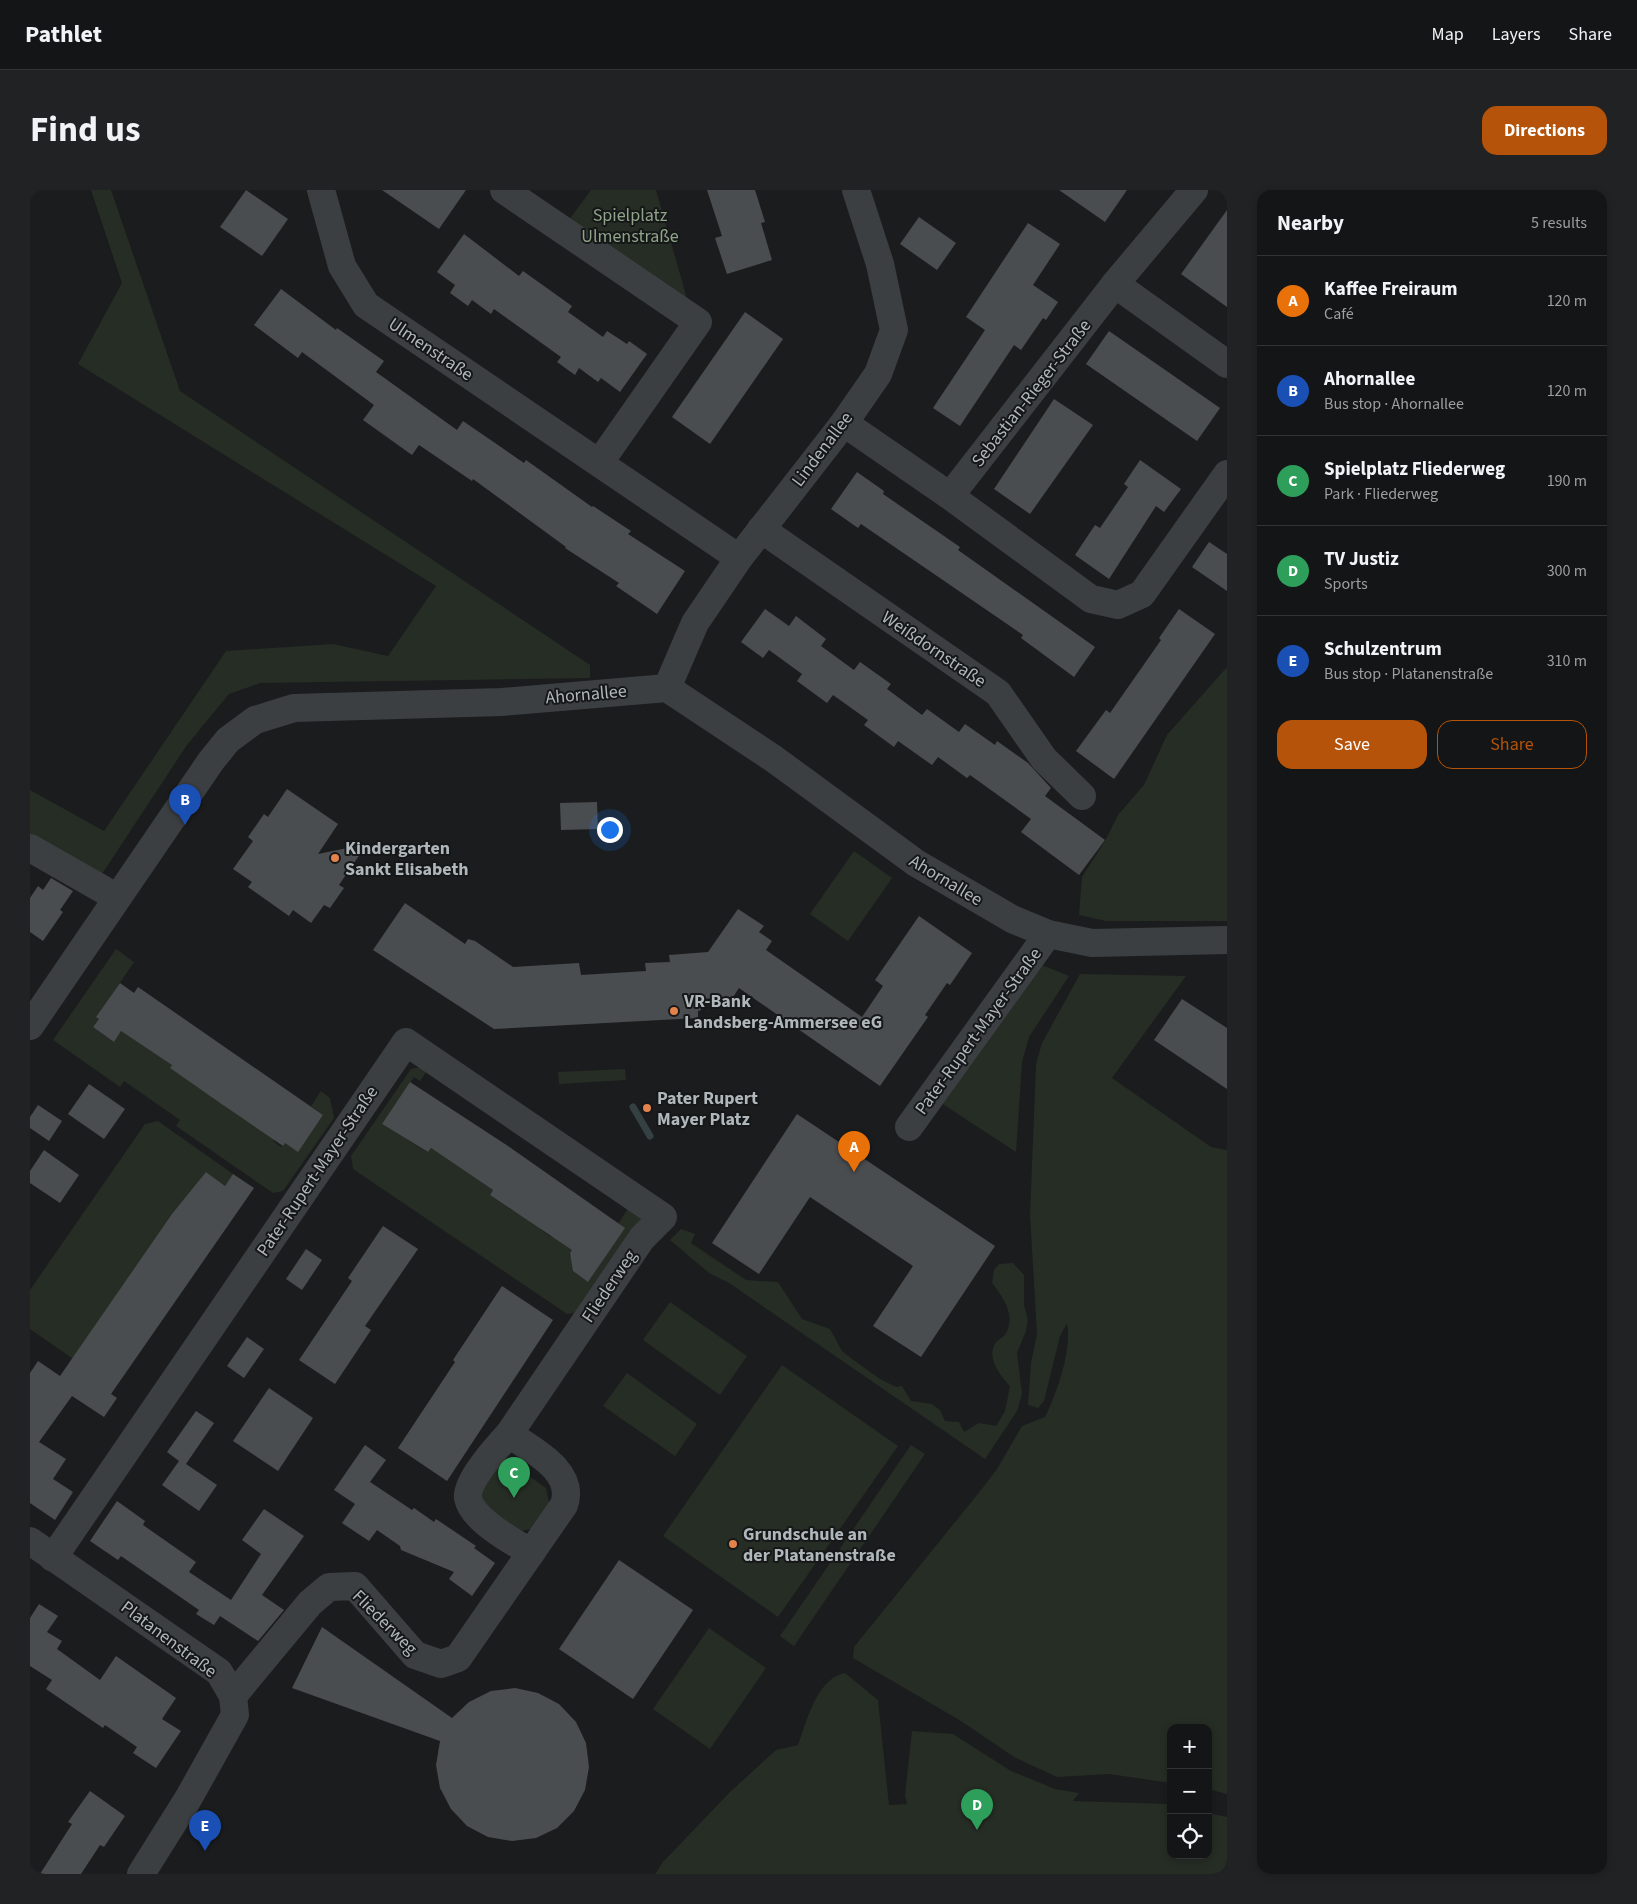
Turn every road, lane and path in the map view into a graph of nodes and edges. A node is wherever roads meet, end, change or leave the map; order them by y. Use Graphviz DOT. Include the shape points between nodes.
graph roads {
  1 [pos="320,190"];
  2 [pos="504,190"];
  3 [pos="856,190"];
  4 [pos="1194,190"];
  5 [pos="1115,284"];
  6 [pos="1227,364"];
  7 [pos="844,423"];
  8 [pos="600,462"];
  9 [pos="1227,474"];
  10 [pos="950,496"];
  11 [pos="761,529"];
  12 [pos="740,558"];
  13 [pos="667,688"];
  14 [pos="1082,796"];
  15 [pos="30,848"];
  16 [pos="116,897"];
  17 [pos="1048,934"];
  18 [pos="1227,940"];
  19 [pos="30,1026"];
  20 [pos="909,1127"];
  21 [pos="663,1217"];
  22 [pos="509,1434"];
  23 [pos="30,1542"];
  24 [pos="531,1553"];
  25 [pos="53,1558"];
  26 [pos="232,1696"];
  27 [pos="140,1874"];
  1 -- 8 [label="street, Ulmenstraße" via="342,266 366,304"];
  2 -- 8 [label="street" via="698,322"];
  3 -- 7 [label="street, Lindenallee" via="880,264 894,330 878,374"];
  4 -- 5 [label="street, Sebastian-Rieger-Straße"];
  5 -- 6 [label="street"];
  5 -- 10 [label="street, Sebastian-Rieger-Straße"];
  7 -- 10 [label="street"];
  7 -- 11 [label="street, Lindenallee"];
  8 -- 12 [label="street, Ulmenstraße"];
  9 -- 10 [label="street" via="1142,594 1118,605 1091,598"];
  11 -- 12 [label="street, Lindenallee"];
  11 -- 14 [label="street, Weißdornstraße" via="998,693 1044,759"];
  12 -- 13 [label="street, Lindenallee" via="695,624"];
  13 -- 16 [label="street, Ahornallee" via="502,702 294,708 275,712 256,720 228,740"];
  13 -- 17 [label="street, Ahornallee" via="774,759 916,862 1012,920"];
  15 -- 16 [label="street"];
  16 -- 19 [label="street, Ahornallee"];
  17 -- 18 [label="street, Ahornallee" via="1092,942"];
  17 -- 20 [label="street, Pater-Rupert-Mayer-Straße"];
  21 -- 22 [label="street, Fliederweg" via="642,1238"];
  21 -- 25 [label="street, Pater-Rupert-Mayer-Straße" via="406,1042"];
  22 -- 24 [label="street, Fliederweg" via="560,1472 566,1489 564,1505"];
  22 -- 24 [label="street, Fliederweg" via="470,1485 468,1498 478,1517"];
  23 -- 25 [label="street, Platanenstraße"];
  24 -- 26 [label="street, Fliederweg" via="458,1658 441,1664 415,1654 355,1586 329,1586 310,1603"];
  25 -- 26 [label="street, Platanenstraße" via="219,1672"];
  26 -- 27 [label="street, Platanenstraße" via="235,1715 197,1784"];
}
